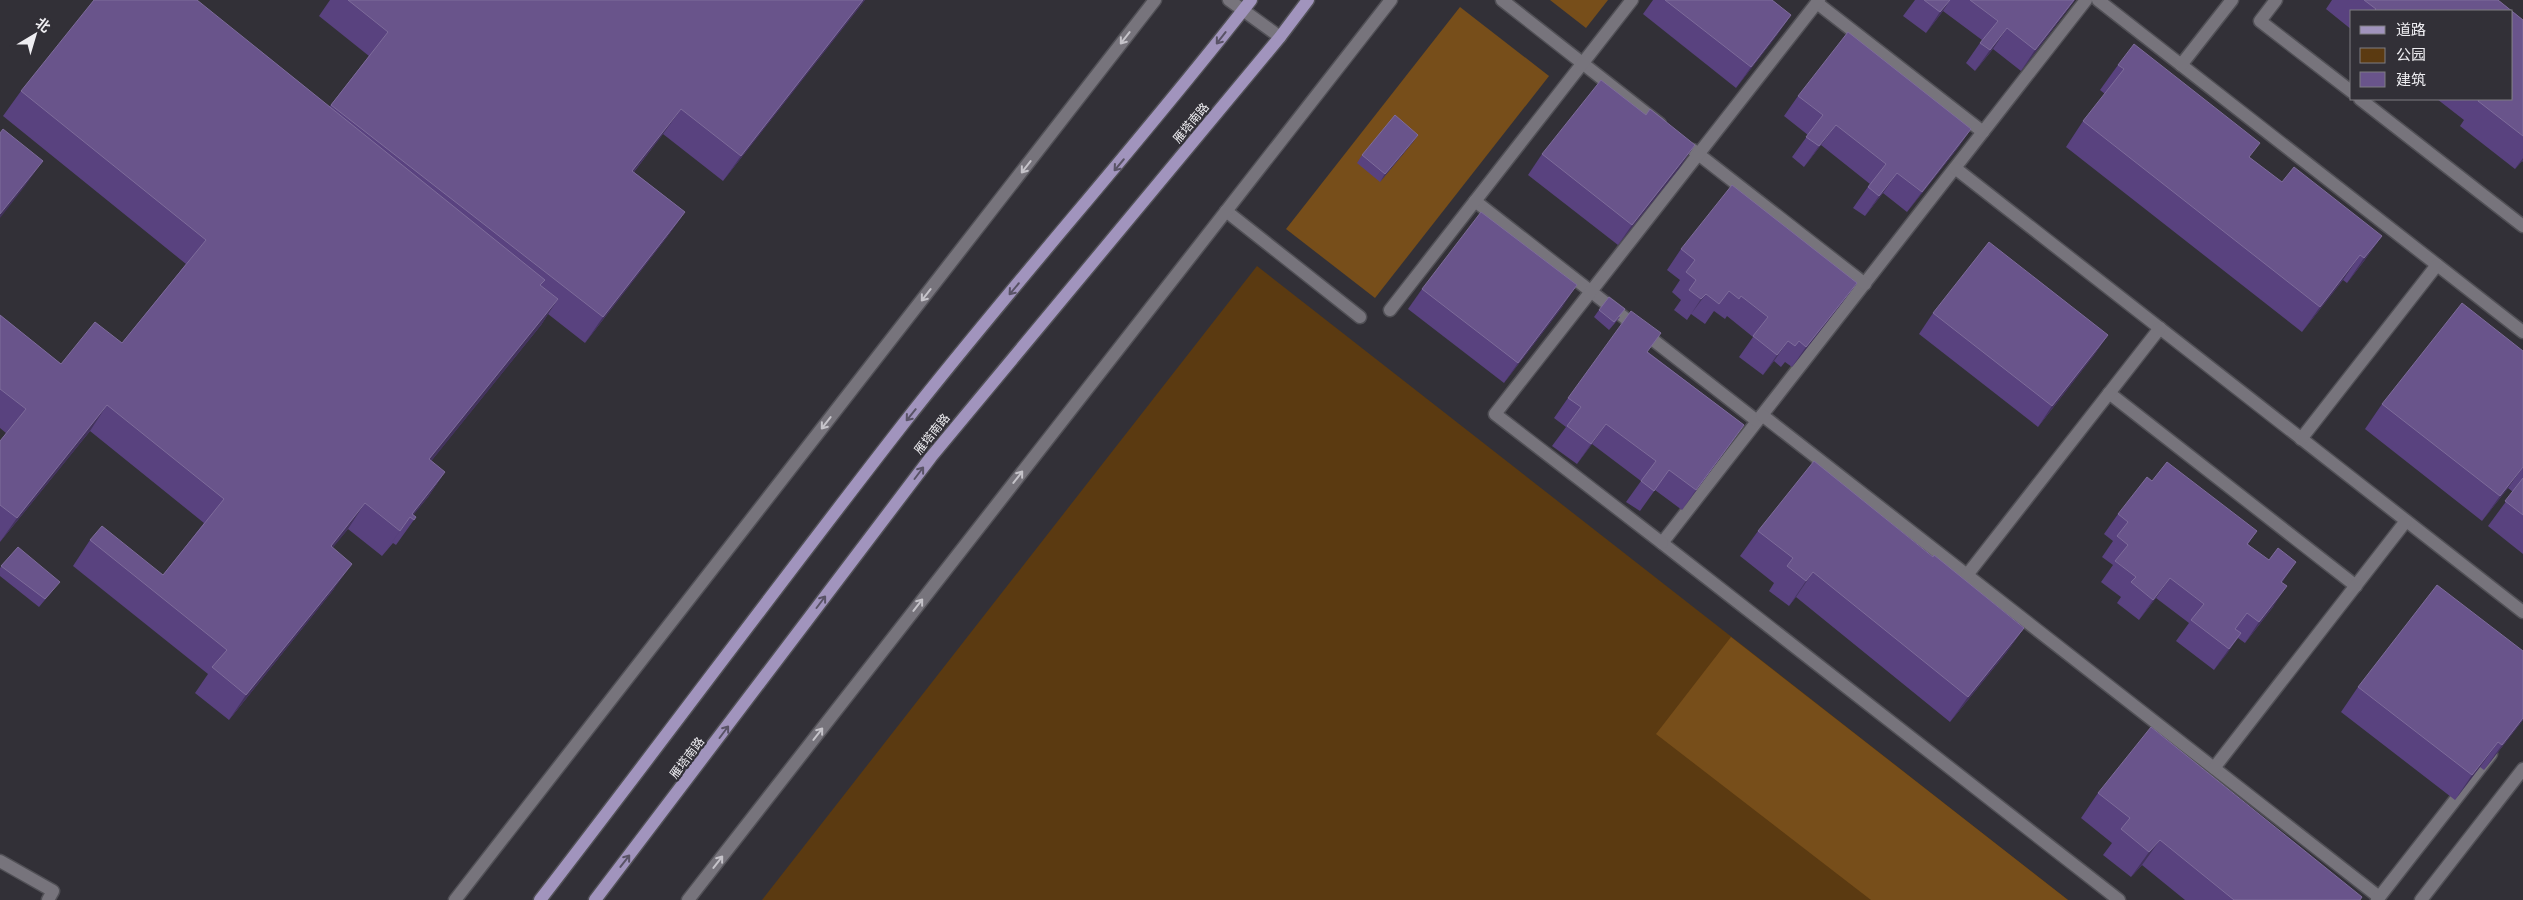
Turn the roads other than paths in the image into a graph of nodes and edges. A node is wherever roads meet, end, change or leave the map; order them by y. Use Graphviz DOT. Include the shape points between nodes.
graph roads {
  1 [pos="1155,0"];
  2 [pos="1229,0"];
  3 [pos="1251,0"];
  4 [pos="1308,0"];
  5 [pos="1391,0"];
  6 [pos="1502,0"];
  7 [pos="1632,0"];
  8 [pos="2086,0"];
  9 [pos="2098,0"];
  10 [pos="2232,0"];
  11 [pos="2276,0"];
  12 [pos="1818,1"];
  13 [pos="1243,11"];
  14 [pos="1280,37"];
  15 [pos="1582,63"];
  16 [pos="2181,65"];
  17 [pos="2350,90"];
  18 [pos="2361,100"];
  19 [pos="1668,130"];
  20 [pos="1983,132"];
  21 [pos="1683,142"];
  22 [pos="1699,154"];
  23 [pos="1955,168"];
  24 [pos="1475,201"];
  25 [pos="1226,212"];
  26 [pos="2523,226"];
  27 [pos="2437,264"];
  28 [pos="1865,284"];
  29 [pos="1591,292"];
  30 [pos="1390,310"];
  31 [pos="1360,317"];
  32 [pos="2160,328"];
  33 [pos="2523,332"];
  34 [pos="2109,393"];
  35 [pos="1760,418"];
  36 [pos="2301,439"];
  37 [pos="2406,521"];
  38 [pos="1662,543"];
  39 [pos="1967,575"];
  40 [pos="2356,586"];
  41 [pos="2523,612"];
  42 [pos="2499,744"];
  43 [pos="2214,768"];
  44 [pos="2523,769"];
  45 [pos="0,861"];
  46 [pos="2378,899"];
  47 [pos="48,900"];
  48 [pos="455,900"];
  49 [pos="540,900"];
  50 [pos="595,900"];
  51 [pos="688,900"];
  52 [pos="2119,900"];
  53 [pos="2421,900"];
  1 -- 48 [label="street, one-way"];
  2 -- 13 [label="street"];
  3 -- 13 [label="main road"];
  4 -- 14 [label="main road, 雁塔南路"];
  5 -- 25 [label="street"];
  6 -- 15 [label="street"];
  7 -- 15 [label="street"];
  8 -- 20 [label="street"];
  9 -- 16 [label="street"];
  10 -- 16 [label="street"];
  11 -- 17 [label="street" via="2260,20"];
  12 -- 20 [label="street"];
  12 -- 22 [label="street"];
  13 -- 14 [label="street"];
  13 -- 49 [label="main road, one-way" via="1165,110 904,424"];
  50 -- 14 [label="main road, 雁塔南路, one-way" via="930,457"];
  15 -- 19 [label="street"];
  15 -- 24 [label="street"];
  16 -- 27 [label="street"];
  18 -- 26 [label="street"];
  20 -- 23 [label="street"];
  21 -- 22 [label="street"];
  22 -- 28 [label="street"];
  22 -- 29 [label="street"];
  23 -- 28 [label="street"];
  23 -- 32 [label="street"];
  24 -- 29 [label="street"];
  24 -- 30 [label="street"];
  25 -- 31 [label="street"];
  51 -- 25 [label="street, one-way"];
  27 -- 33 [label="street"];
  27 -- 36 [label="street"];
  28 -- 35 [label="street"];
  29 -- 35 [label="street"];
  29 -- 38 [label="street" via="1495,414"];
  32 -- 34 [label="street"];
  32 -- 36 [label="street"];
  34 -- 39 [label="street"];
  34 -- 40 [label="street"];
  35 -- 38 [label="street"];
  35 -- 39 [label="street"];
  36 -- 37 [label="street"];
  37 -- 40 [label="street"];
  37 -- 41 [label="street"];
  38 -- 52 [label="street"];
  39 -- 43 [label="street"];
  40 -- 43 [label="street"];
  42 -- 46 [label="street"];
  43 -- 46 [label="street"];
  44 -- 53 [label="street"];
  45 -- 47 [label="street" via="53,891"];
}
